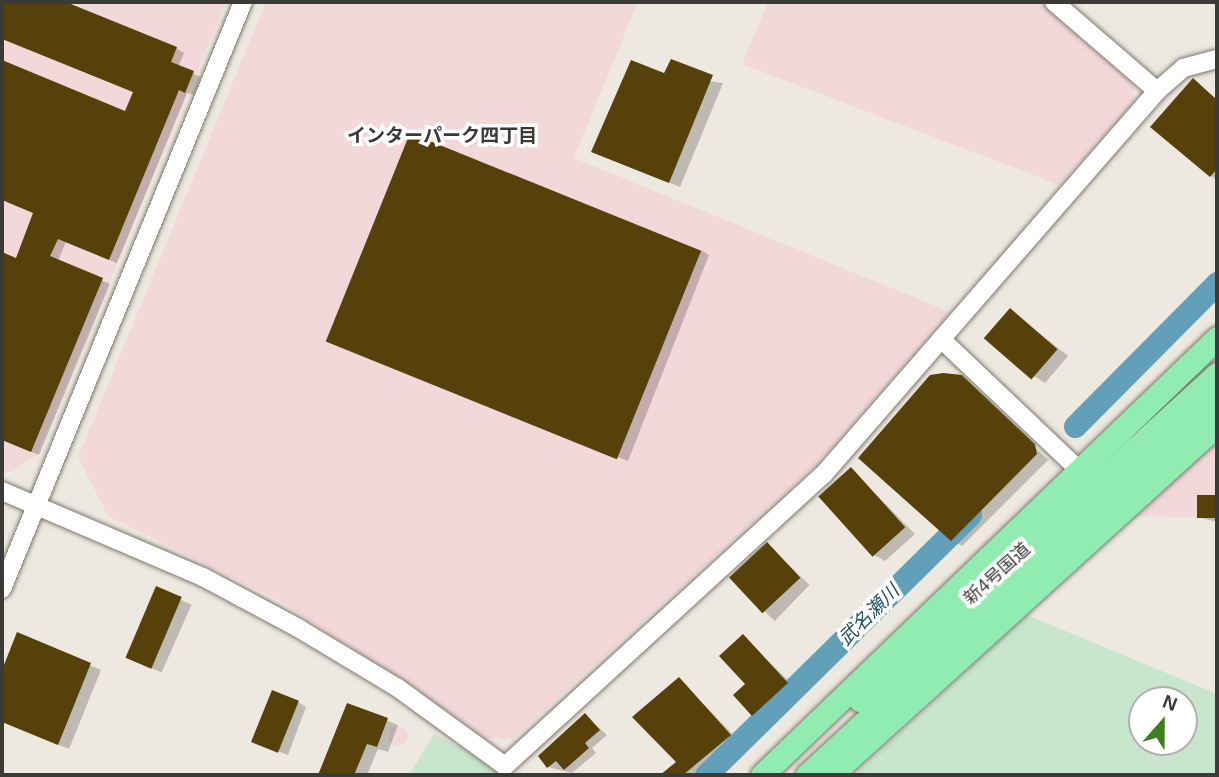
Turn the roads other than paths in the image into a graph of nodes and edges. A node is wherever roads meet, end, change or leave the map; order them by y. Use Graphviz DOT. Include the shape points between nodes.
graph roads {
  1 [pos="243,2"];
  2 [pos="1055,2"];
  3 [pos="1217,59"];
  4 [pos="1157,91"];
  5 [pos="1217,338"];
  6 [pos="941,340"];
  7 [pos="1217,374"];
  8 [pos="1217,397"];
  9 [pos="1217,425"];
  10 [pos="1078,469"];
  11 [pos="2,491"];
  12 [pos="36,505"];
  13 [pos="1032,555"];
  14 [pos="2,589"];
  15 [pos="510,771"];
  16 [pos="762,775"];
  17 [pos="779,775"];
  18 [pos="807,775"];
  19 [pos="831,775"];
  1 -- 12 [label="street"];
  2 -- 4 [label="street"];
  3 -- 4 [label="street" via="1183,68"];
  4 -- 6 [label="street"];
  5 -- 10 [label="highway"];
  6 -- 10 [label="street"];
  6 -- 15 [label="street" via="823,475"];
  7 -- 13 [label="highway, 新4号国道"];
  8 -- 13 [label="highway, 新4号国道"];
  9 -- 19 [label="highway"];
  10 -- 16 [label="highway"];
  11 -- 12 [label="street"];
  12 -- 14 [label="street"];
  12 -- 15 [label="street" via="203,577 298,628 398,688"];
  13 -- 17 [label="highway, 新4号国道"];
  13 -- 18 [label="highway, 新4号国道"];
}
